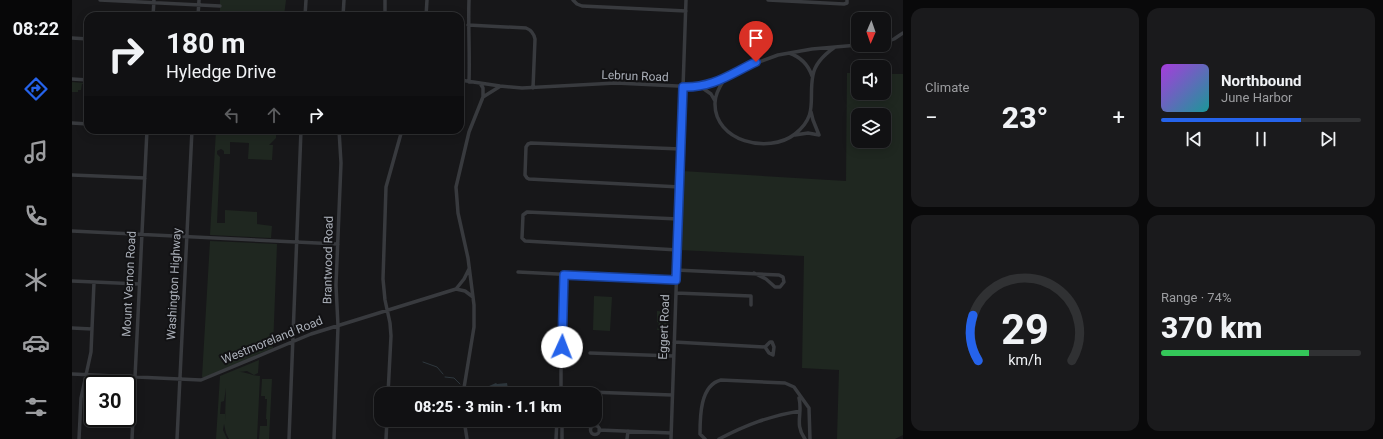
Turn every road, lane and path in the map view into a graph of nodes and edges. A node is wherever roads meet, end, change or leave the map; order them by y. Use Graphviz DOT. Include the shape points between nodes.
graph roads {
  1 [pos="100,0"];
  2 [pos="199,0"];
  3 [pos="306,0"];
  4 [pos="344,0"];
  5 [pos="385,0"];
  6 [pos="427,0"];
  7 [pos="469,0"];
  8 [pos="573,0"];
  9 [pos="686,0"];
  10 [pos="768,0"];
  11 [pos="847,0"];
  12 [pos="154,1"];
  13 [pos="198,5"];
  14 [pos="220,6"];
  15 [pos="686,11"];
  16 [pos="153,12"];
  17 [pos="198,12"];
  18 [pos="305,12"];
  19 [pos="343,12"];
  20 [pos="385,12"];
  21 [pos="426,12"];
  22 [pos="468,25"];
  23 [pos="903,32"];
  24 [pos="72,38"];
  25 [pos="84,39"];
  26 [pos="891,40"];
  27 [pos="851,46"];
  28 [pos="836,47"];
  29 [pos="788,52"];
  30 [pos="812,77"];
  31 [pos="72,79"];
  32 [pos="724,79"];
  33 [pos="84,80"];
  34 [pos="464,81"];
  35 [pos="469,82"];
  36 [pos="480,83"];
  37 [pos="500,86"];
  38 [pos="683,87"];
  39 [pos="701,87"];
  40 [pos="533,88"];
  41 [pos="483,97"];
  42 [pos="715,101"];
  43 [pos="811,109"];
  44 [pos="72,123"];
  45 [pos="84,124"];
  46 [pos="147,134"];
  47 [pos="192,134"];
  48 [pos="301,134"];
  49 [pos="339,134"];
  50 [pos="401,134"];
  51 [pos="794,135"];
  52 [pos="681,149"];
  53 [pos="72,175"];
  54 [pos="145,178"];
  55 [pos="680,187"];
  56 [pos="678,219"];
  57 [pos="72,231"];
  58 [pos="142,234"];
  59 [pos="186,236"];
  60 [pos="296,242"];
  61 [pos="338,244"];
  62 [pos="678,250"];
  63 [pos="469,268"];
  64 [pos="676,270"];
  65 [pos="518,272"];
  66 [pos="754,273"];
  67 [pos="564,275"];
  68 [pos="676,280"];
  69 [pos="72,281"];
  70 [pos="94,282"];
  71 [pos="139,284"];
  72 [pos="456,289"];
  73 [pos="676,293"];
  74 [pos="473,297"];
  75 [pos="751,305"];
  76 [pos="387,310"];
  77 [pos="338,326"];
  78 [pos="72,328"];
  79 [pos="92,328"];
  80 [pos="293,342"];
  81 [pos="674,342"];
  82 [pos="766,346"];
  83 [pos="590,353"];
  84 [pos="673,356"];
  85 [pos="72,374"];
  86 [pos="86,375"];
  87 [pos="134,375"];
  88 [pos="136,376"];
  89 [pos="179,379"];
  90 [pos="84,384"];
  91 [pos="388,387"];
  92 [pos="464,387"];
  93 [pos="561,387"];
  94 [pos="602,392"];
  95 [pos="672,395"];
  96 [pos="798,395"];
  97 [pos="800,411"];
  98 [pos="132,427"];
  99 [pos="387,427"];
  100 [pos="465,427"];
  101 [pos="557,427"];
  102 [pos="562,427"];
  103 [pos="599,430"];
  104 [pos="628,431"];
  105 [pos="671,433"];
  106 [pos="700,434"];
  107 [pos="79,439"];
  108 [pos="132,439"];
  109 [pos="176,439"];
  110 [pos="289,439"];
  111 [pos="334,439"];
  112 [pos="386,439"];
  113 [pos="467,439"];
  114 [pos="556,439"];
  115 [pos="562,439"];
  116 [pos="627,439"];
  117 [pos="671,439"];
  118 [pos="698,439"];
  119 [pos="705,439"];
  120 [pos="719,439"];
  121 [pos="805,439"];
  122 [pos="810,439"];
  1 -- 12 [label="street"];
  2 -- 13 [label="street"];
  3 -- 18 [label="street"];
  4 -- 19 [label="street"];
  5 -- 20 [label="street"];
  6 -- 21 [label="street"];
  7 -- 22 [label="street"];
  8 -- 15 [label="street" via="582,6"];
  9 -- 15 [label="street, Eggert Road"];
  10 -- 11 [label="street" via="844,4"];
  12 -- 13 [label="street"];
  12 -- 16 [label="street"];
  13 -- 14 [label="street"];
  13 -- 17 [label="street"];
  15 -- 38 [label="street, Eggert Road"];
  22 -- 35 [label="street"];
  22 -- 40 [label="street" via="531,30 535,39"];
  23 -- 26 [label="street"];
  24 -- 25 [label="street"];
  27 -- 28 [label="street, Lebrun Road"];
  28 -- 29 [label="street, Lebrun Road"];
  28 -- 30 [label="street" via="820,60"];
  29 -- 30 [label="street" via="802,60"];
  29 -- 32 [label="street, Lebrun Road" via="756,62"];
  30 -- 43 [label="street"];
  31 -- 33 [label="street"];
  32 -- 39 [label="street, Lebrun Road"];
  32 -- 42 [label="street"];
  34 -- 35 [label="street, Lebrun Road"];
  35 -- 36 [label="street, Lebrun Road"];
  36 -- 37 [label="street, Lebrun Road"];
  36 -- 41 [label="street"];
  37 -- 40 [label="street, Lebrun Road"];
  37 -- 41 [label="street"];
  38 -- 39 [label="street, Lebrun Road"];
  38 -- 40 [label="street, Lebrun Road" via="609,84"];
  38 -- 52 [label="street, Eggert Road"];
  39 -- 42 [label="street" via="711,94"];
  41 -- 63 [label="street" via="469,132 456,187 458,214"];
  42 -- 51 [label="street" via="722,125 728,132 745,141 757,144 773,143"];
  43 -- 51 [label="street" via="805,123"];
  43 -- 51 [label="street" via="819,135"];
  44 -- 45 [label="street"];
  46 -- 54 [label="street, Mount Vernon Road"];
  47 -- 59 [label="street, Washington Highway"];
  48 -- 60 [label="street"];
  49 -- 61 [label="street, Brantwood Road" via="341,163"];
  50 -- 76 [label="street" via="386,187 382,261"];
  52 -- 55 [label="street, Eggert Road"];
  52 -- 55 [label="street" via="530,143 526,147 525,162 525,175 529,179"];
  53 -- 54 [label="street"];
  54 -- 58 [label="street, Mount Vernon Road"];
  55 -- 56 [label="street, Eggert Road"];
  56 -- 62 [label="street, Eggert Road"];
  56 -- 62 [label="street" via="527,212 523,215 522,227 522,238 525,241"];
  57 -- 58 [label="street"];
  58 -- 59 [label="street"];
  58 -- 71 [label="street, Mount Vernon Road"];
  59 -- 60 [label="street"];
  59 -- 89 [label="street, Washington Highway"];
  60 -- 61 [label="street"];
  60 -- 80 [label="street"];
  61 -- 77 [label="street, Brantwood Road"];
  62 -- 64 [label="street, Eggert Road"];
  63 -- 72 [label="street"];
  63 -- 74 [label="street"];
  64 -- 66 [label="street"];
  64 -- 68 [label="street, Eggert Road"];
  65 -- 67 [label="street"];
  66 -- 66 [label="street" via="775,287 780,287 784,282 780,275"];
  67 -- 68 [label="street"];
  67 -- 93 [label="street"];
  68 -- 73 [label="street, Eggert Road"];
  69 -- 70 [label="street"];
  70 -- 71 [label="street"];
  70 -- 79 [label="street"];
  71 -- 87 [label="street, Mount Vernon Road"];
  72 -- 74 [label="street"];
  72 -- 76 [label="street, Westmoreland Road"];
  73 -- 75 [label="street" via="751,296"];
  73 -- 81 [label="street, Eggert Road"];
  74 -- 92 [label="street" via="474,327"];
  76 -- 77 [label="street, Westmoreland Road"];
  76 -- 91 [label="street" via="391,336"];
  77 -- 80 [label="street, Westmoreland Road"];
  77 -- 111 [label="street, Brantwood Road"];
  78 -- 79 [label="street"];
  79 -- 86 [label="street" via="91,352"];
  80 -- 89 [label="street, Westmoreland Road" via="201,380"];
  80 -- 110 [label="street"];
  81 -- 82 [label="street"];
  81 -- 84 [label="street, Eggert Road"];
  83 -- 84 [label="street"];
  84 -- 95 [label="street, Eggert Road"];
  85 -- 86 [label="street, Westmoreland Road"];
  88 -- 89 [label="street, Westmoreland Road"];
  89 -- 109 [label="street, Washington Highway"];
  90 -- 107 [label="street"];
  94 -- 95 [label="street"];
  95 -- 105 [label="street, Eggert Road"];
  96 -- 97 [label="street"];
  96 -- 106 [label="street" via="794,387 785,383 718,380 711,385 702,402"];
  96 -- 122 [label="street" via="810,411"];
  97 -- 120 [label="street" via="762,419"];
  97 -- 121 [label="street" via="799,429"];
  98 -- 108 [label="street, Mount Vernon Road"];
  99 -- 112 [label="street"];
  100 -- 113 [label="street"];
  101 -- 114 [label="street"];
  102 -- 115 [label="street"];
  103 -- 104 [label="street"];
  104 -- 105 [label="street"];
  104 -- 116 [label="street"];
  105 -- 117 [label="street, Eggert Road"];
  106 -- 118 [label="street"];
  106 -- 119 [label="street"];
}
